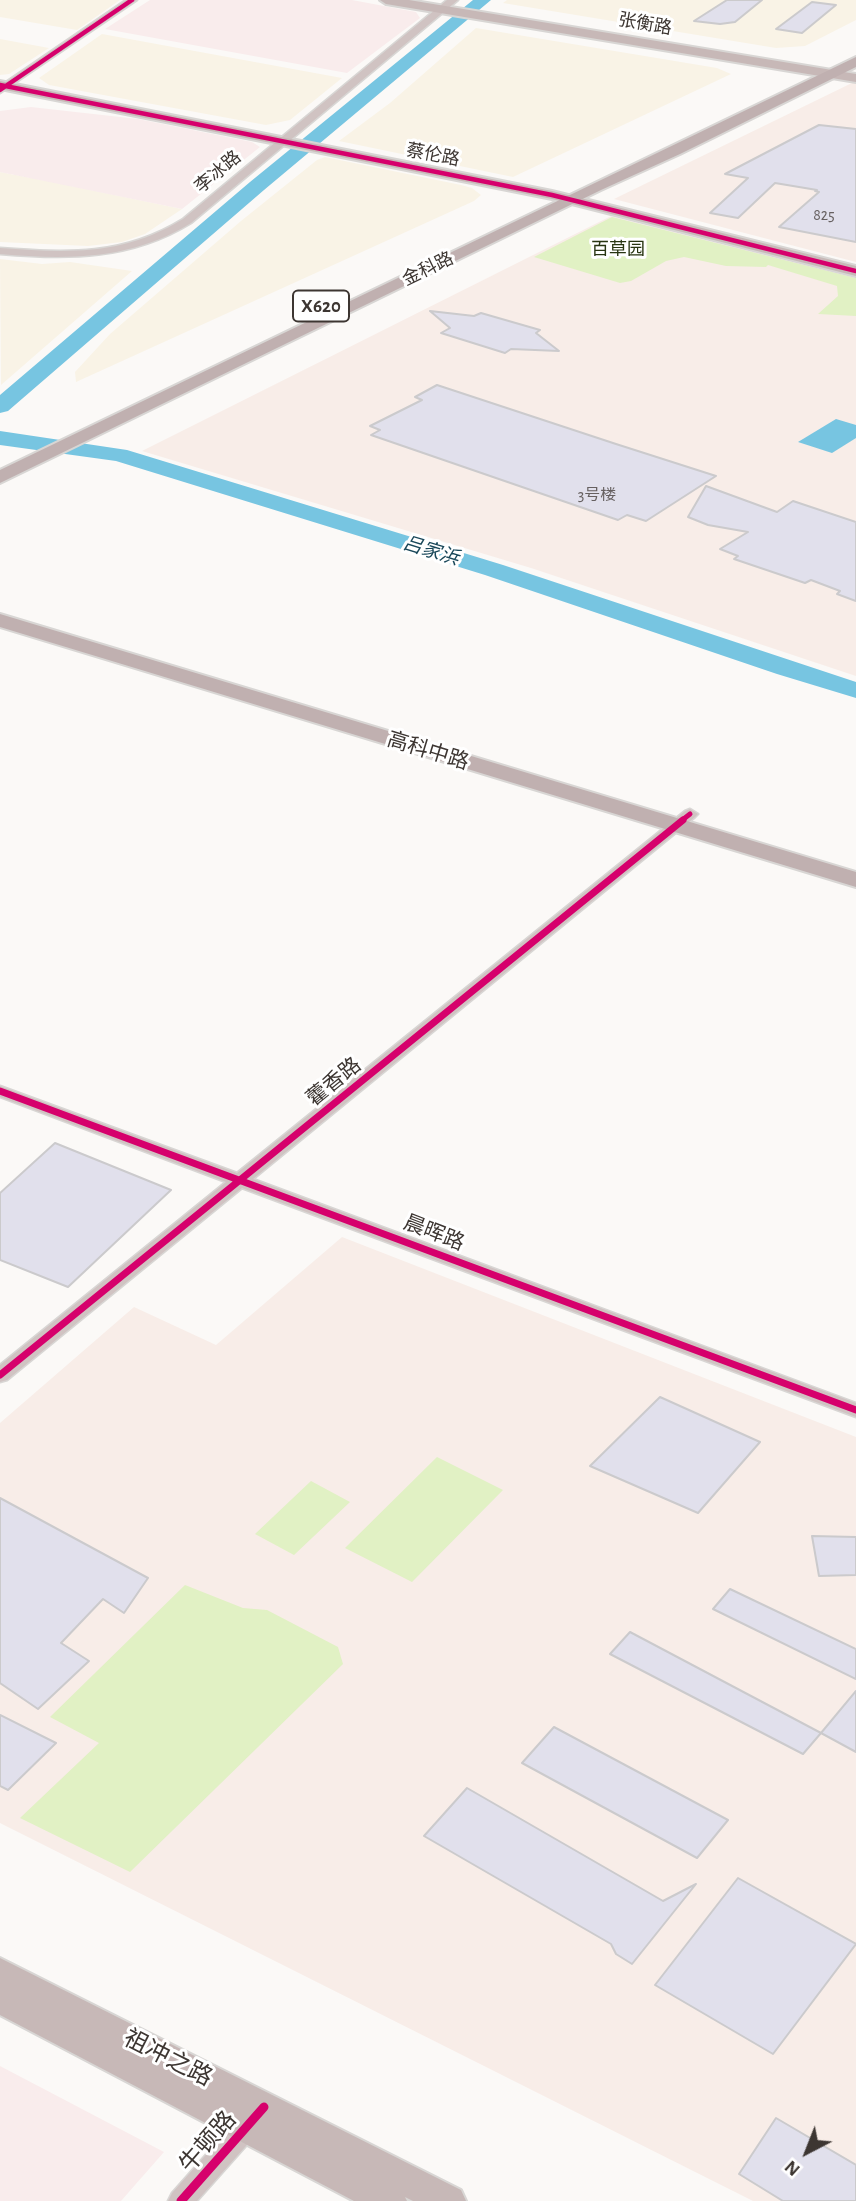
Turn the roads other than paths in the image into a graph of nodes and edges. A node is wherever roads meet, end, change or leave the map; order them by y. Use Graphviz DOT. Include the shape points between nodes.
graph roads {
  1 [pos="132,0"];
  2 [pos="386,0"];
  3 [pos="407,0"];
  4 [pos="453,8"];
  5 [pos="856,48"];
  6 [pos="856,61"];
  7 [pos="822,71"];
  8 [pos="856,76"];
  9 [pos="3,86"];
  10 [pos="289,141"];
  11 [pos="564,196"];
  12 [pos="0,251"];
  13 [pos="856,270"];
  14 [pos="0,461"];
  15 [pos="0,477"];
  16 [pos="0,605"];
  17 [pos="0,620"];
  18 [pos="684,820"];
  19 [pos="856,864"];
  20 [pos="856,880"];
  21 [pos="0,1090"];
  22 [pos="241,1180"];
  23 [pos="0,1375"];
  24 [pos="856,1410"];
  25 [pos="0,1972"];
  26 [pos="0,1999"];
  27 [pos="255,2117"];
  28 [pos="181,2201"];
  29 [pos="389,2201"];
  30 [pos="448,2201"];
  1 -- 9 [label="street"];
  2 -- 4 [label="main road, 张衡路"];
  3 -- 4 [label="main road, 张衡路"];
  4 -- 7 [label="main road, 张衡路"];
  4 -- 10 [label="street, 李冰路"];
  5 -- 7 [label="main road, 金科路 / X620"];
  6 -- 7 [label="main road, 金科路 / X620"];
  7 -- 8 [label="main road, 张衡路"];
  7 -- 11 [label="main road, 金科路 / X620" via="675,151"];
  9 -- 10 [label="main road, 蔡伦路"];
  10 -- 11 [label="main road, 蔡伦路"];
  10 -- 12 [label="street, 李冰路" via="187,221 149,242 76,255"];
  11 -- 13 [label="main road, 蔡伦路"];
  11 -- 14 [label="main road, 金科路 / X620"];
  11 -- 15 [label="main road, 金科路 / X620"];
  16 -- 18 [label="main road, 高科中路"];
  17 -- 18 [label="main road, 高科中路"];
  18 -- 19 [label="main road, 高科中路"];
  18 -- 20 [label="main road, 高科中路"];
  18 -- 22 [label="street, 藿香路"];
  21 -- 22 [label="street, 晨晖路"];
  22 -- 23 [label="street, 藿香路"];
  22 -- 24 [label="street, 晨晖路"];
  25 -- 27 [label="main road, 祖冲之路"];
  26 -- 27 [label="main road, 祖冲之路"];
  27 -- 28 [label="street, 牛顿路"];
  27 -- 29 [label="main road, 祖冲之路"];
  27 -- 30 [label="main road, 祖冲之路"];
}
